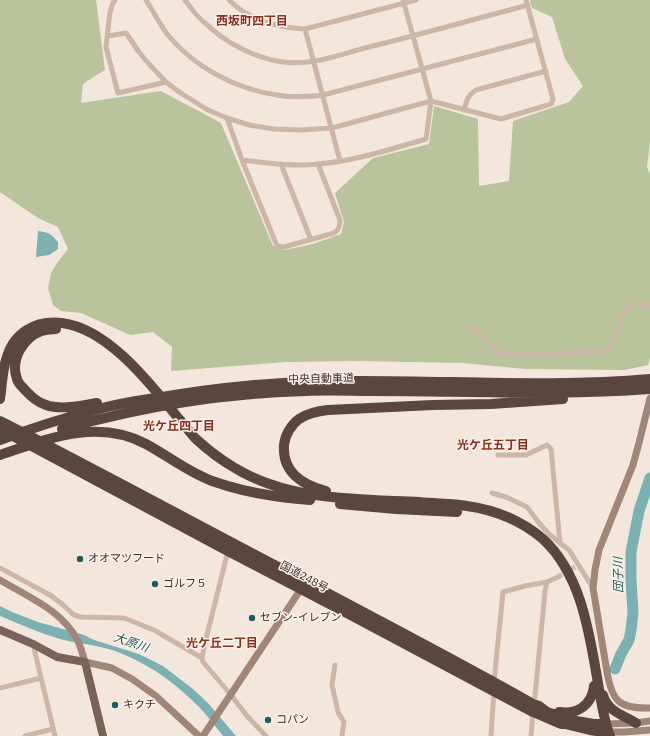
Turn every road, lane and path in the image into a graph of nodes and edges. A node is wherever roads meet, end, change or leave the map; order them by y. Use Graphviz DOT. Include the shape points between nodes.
graph roads {
  1 [pos="115,0"];
  2 [pos="146,0"];
  3 [pos="186,0"];
  4 [pos="229,0"];
  5 [pos="416,0"];
  6 [pos="404,2"];
  7 [pos="527,2"];
  8 [pos="305,29"];
  9 [pos="108,36"];
  10 [pos="413,36"];
  11 [pos="538,38"];
  12 [pos="314,61"];
  13 [pos="422,69"];
  14 [pos="546,71"];
  15 [pos="166,82"];
  16 [pos="323,95"];
  17 [pos="431,101"];
  18 [pos="464,110"];
  19 [pos="227,118"];
  20 [pos="332,128"];
  21 [pos="242,160"];
  22 [pos="340,161"];
  23 [pos="281,164"];
  24 [pos="318,164"];
  25 [pos="311,240"];
  26 [pos="650,306"];
  27 [pos="467,327"];
  28 [pos="650,379"];
  29 [pos="650,389"];
  30 [pos="635,390"];
  31 [pos="175,395"];
  32 [pos="136,398"];
  33 [pos="650,398"];
  34 [pos="0,399"];
  35 [pos="0,421"];
  36 [pos="0,429"];
  37 [pos="67,431"];
  38 [pos="0,440"];
  39 [pos="2,453"];
  40 [pos="498,455"];
  41 [pos="492,493"];
  42 [pos="300,499"];
  43 [pos="371,499"];
  44 [pos="560,543"];
  45 [pos="228,551"];
  46 [pos="0,568"];
  47 [pos="558,577"];
  48 [pos="0,580"];
  49 [pos="547,582"];
  50 [pos="303,586"];
  51 [pos="593,588"];
  52 [pos="0,630"];
  53 [pos="33,644"];
  54 [pos="202,658"];
  55 [pos="85,662"];
  56 [pos="335,665"];
  57 [pos="41,678"];
  58 [pos="596,686"];
  59 [pos="494,687"];
  60 [pos="0,688"];
  61 [pos="230,696"];
  62 [pos="535,707"];
  63 [pos="650,708"];
  64 [pos="650,721"];
  65 [pos="561,724"];
  66 [pos="639,727"];
  67 [pos="53,729"];
  68 [pos="650,730"];
  69 [pos="605,731"];
  70 [pos="205,734"];
  71 [pos="25,736"];
  72 [pos="55,736"];
  73 [pos="103,736"];
  74 [pos="199,736"];
  75 [pos="266,736"];
  76 [pos="342,736"];
  77 [pos="491,736"];
  78 [pos="531,736"];
  79 [pos="591,736"];
  80 [pos="629,736"];
  1 -- 9 [label="street" via="110,12"];
  2 -- 16 [label="street" via="172,39 186,53 215,74 254,90 278,96"];
  3 -- 12 [label="street" via="204,23 232,44 264,58 295,63"];
  4 -- 8 [label="street" via="240,10 273,25"];
  5 -- 6 [label="street"];
  6 -- 8 [label="street"];
  6 -- 10 [label="street"];
  7 -- 10 [label="street"];
  7 -- 11 [label="street"];
  8 -- 12 [label="street"];
  9 -- 15 [label="street" via="126,32 139,52"];
  9 -- 15 [label="street" via="106,47 118,94"];
  10 -- 12 [label="street"];
  10 -- 13 [label="street"];
  11 -- 13 [label="street"];
  11 -- 14 [label="street"];
  12 -- 16 [label="street"];
  13 -- 16 [label="street"];
  13 -- 17 [label="street"];
  14 -- 18 [label="street" via="476,90 467,98"];
  14 -- 18 [label="street" via="552,104 501,119"];
  15 -- 19 [label="street" via="196,103"];
  16 -- 20 [label="street"];
  17 -- 18 [label="street"];
  17 -- 20 [label="street"];
  17 -- 22 [label="street" via="426,139"];
  19 -- 20 [label="street" via="274,129"];
  19 -- 21 [label="street"];
  20 -- 22 [label="street"];
  21 -- 23 [label="street"];
  21 -- 25 [label="street" via="277,246 284,247"];
  22 -- 24 [label="street"];
  23 -- 24 [label="street"];
  23 -- 25 [label="street"];
  24 -- 25 [label="street" via="340,225 334,234"];
  26 -- 27 [label="street" via="641,302 626,309 608,352 500,354 479,333"];
  28 -- 31 [label="highway, 中央自動車道" via="552,384 291,382"];
  29 -- 30 [label="highway, 中央自動車道"];
  30 -- 31 [label="highway, 中央自動車道" via="542,393 305,391 229,396"];
  30 -- 43 [label="highway" via="491,404 328,410 299,419 287,433 284,441 287,466 297,478 318,489"];
  31 -- 32 [label="highway"];
  31 -- 37 [label="highway, 中央自動車道" via="146,409 104,418"];
  32 -- 38 [label="highway" via="51,422"];
  32 -- 42 [label="highway" via="68,408 46,405 35,400 20,385 15,372 18,352 27,340 47,330 63,329 88,337 131,373 190,441 211,460 262,489"];
  33 -- 51 [label="street" via="633,466 599,550"];
  34 -- 43 [label="highway" via="6,360 12,343 18,336 29,328 41,324 73,325 98,337 119,353 146,380 195,438 235,468 264,483 303,493"];
  35 -- 50 [label="highway, 国道248号" via="74,459"];
  36 -- 45 [label="highway, 国道248号"];
  37 -- 39 [label="highway"];
  37 -- 42 [label="highway" via="112,433 132,437 212,480 235,488"];
  40 -- 44 [label="street" via="526,455 547,445 551,449"];
  41 -- 44 [label="street" via="527,507 549,534"];
  42 -- 58 [label="highway" via="396,509 476,512 508,521 536,539 549,552 567,578 576,598"];
  43 -- 58 [label="highway" via="482,509 525,526 543,540 568,571 582,604"];
  44 -- 51 [label="street" via="569,550"];
  45 -- 50 [label="highway, 国道248号"];
  45 -- 54 [label="street"];
  46 -- 54 [label="street" via="50,595 74,615 124,618 154,630"];
  47 -- 49 [label="street"];
  48 -- 55 [label="street" via="30,596 59,617 81,648"];
  49 -- 59 [label="street" via="503,592"];
  49 -- 62 [label="street" via="544,591"];
  50 -- 59 [label="highway, 国道248号"];
  50 -- 61 [label="street"];
  51 -- 63 [label="street" via="609,685 618,701 626,706"];
  52 -- 53 [label="main road"];
  53 -- 55 [label="main road" via="57,657"];
  53 -- 57 [label="street"];
  54 -- 61 [label="street"];
  55 -- 73 [label="main road"];
  55 -- 74 [label="street" via="112,668 132,679 156,696"];
  56 -- 76 [label="street" via="332,685 338,712 344,722"];
  57 -- 60 [label="street"];
  57 -- 67 [label="street"];
  58 -- 62 [label="highway" via="588,702 572,713"];
  58 -- 66 [label="highway" via="602,689 605,700 615,712"];
  58 -- 69 [label="highway"];
  59 -- 62 [label="highway, 国道248号"];
  59 -- 77 [label="street"];
  61 -- 70 [label="street"];
  61 -- 75 [label="street"];
  62 -- 65 [label="highway, 国道248号"];
  62 -- 69 [label="highway, 国道248号" via="576,721 594,724"];
  62 -- 78 [label="street"];
  64 -- 66 [label="street"];
  65 -- 69 [label="highway, 国道248号"];
  65 -- 79 [label="highway"];
  66 -- 68 [label="street"];
  66 -- 69 [label="street"];
  66 -- 80 [label="street"];
  67 -- 71 [label="street"];
  67 -- 72 [label="street"];
}
